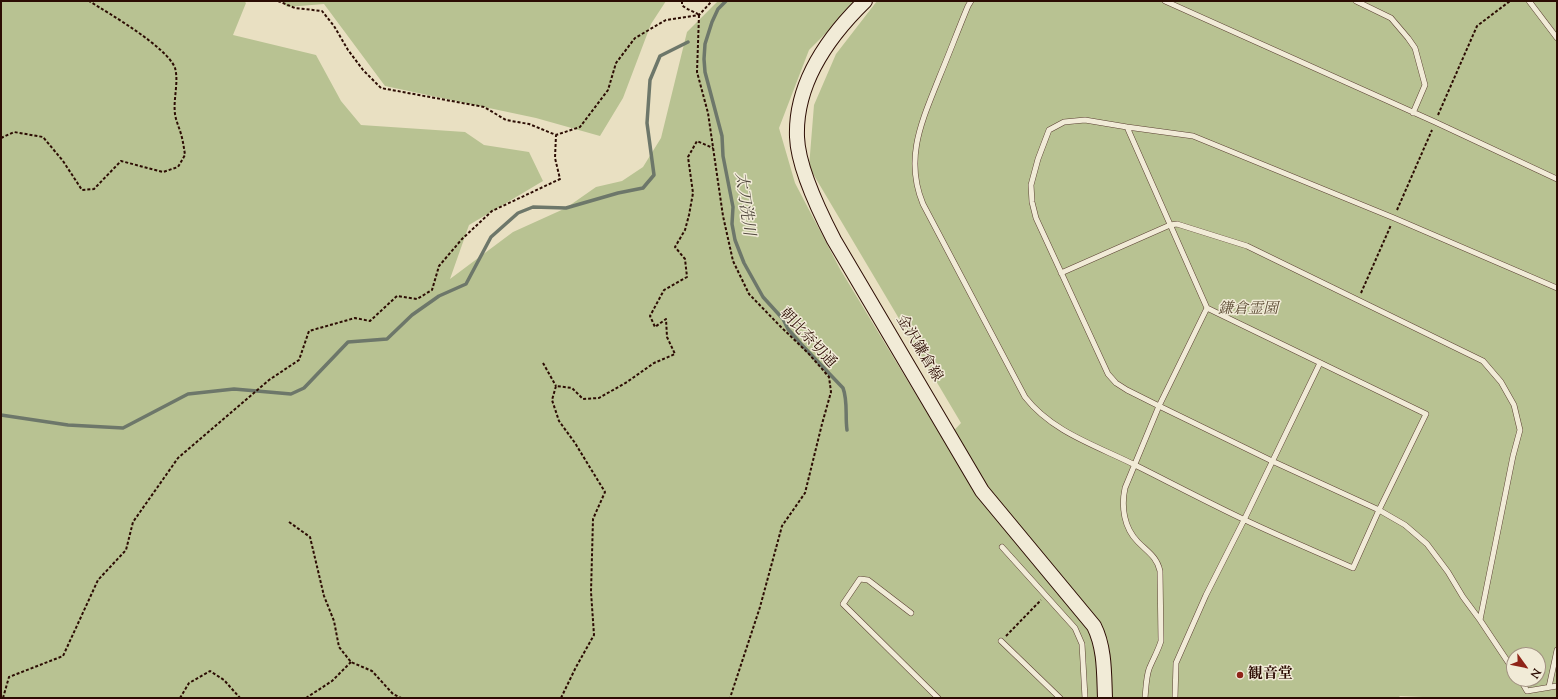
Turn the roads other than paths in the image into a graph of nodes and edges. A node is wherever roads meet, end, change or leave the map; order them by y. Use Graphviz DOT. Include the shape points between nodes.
graph roads {
  1 [pos="865,1"];
  2 [pos="971,1"];
  3 [pos="1165,1"];
  4 [pos="1356,1"];
  5 [pos="1529,1"];
  6 [pos="1557,38"];
  7 [pos="1413,113"];
  8 [pos="1127,127"];
  9 [pos="1557,179"];
  10 [pos="1170,225"];
  11 [pos="1061,273"];
  12 [pos="1557,288"];
  13 [pos="1207,308"];
  14 [pos="1320,363"];
  15 [pos="1159,406"];
  16 [pos="1272,461"];
  17 [pos="1136,465"];
  18 [pos="1379,510"];
  19 [pos="1244,520"];
  20 [pos="1002,547"];
  21 [pos="911,613"];
  22 [pos="1480,620"];
  23 [pos="1001,641"];
  24 [pos="1557,650"];
  25 [pos="1506,659"];
  26 [pos="1557,686"];
  27 [pos="1525,687"];
  28 [pos="1549,687"];
  29 [pos="938,698"];
  30 [pos="1060,698"];
  31 [pos="1085,698"];
  32 [pos="1105,698"];
  33 [pos="1145,698"];
  34 [pos="1175,698"];
  1 -- 32 [label="main road, 金沢鎌倉線" via="820,54 808,79 798,117 797,138 806,175 834,240 982,491 1094,626 1100,637 1102,650"];
  2 -- 17 [label="lane" via="918,135 914,164 918,192 1015,381 1029,402 1045,418 1063,430"];
  3 -- 7 [label="lane"];
  4 -- 7 [label="lane" via="1390,18 1415,48 1425,85"];
  5 -- 6 [label="lane"];
  7 -- 9 [label="lane"];
  8 -- 10 [label="lane"];
  8 -- 11 [label="lane" via="1085,120 1064,122 1049,130 1031,186 1032,202 1036,218"];
  8 -- 12 [label="lane" via="1193,136"];
  10 -- 11 [label="lane"];
  10 -- 13 [label="lane"];
  10 -- 22 [label="lane" via="1177,224 1247,246 1482,360 1501,382 1514,405 1520,430"];
  11 -- 15 [label="lane" via="1108,374 1127,390"];
  13 -- 14 [label="lane"];
  13 -- 15 [label="lane"];
  14 -- 16 [label="lane"];
  14 -- 18 [label="lane" via="1426,414"];
  15 -- 16 [label="lane"];
  15 -- 17 [label="lane"];
  16 -- 18 [label="lane"];
  16 -- 19 [label="lane"];
  17 -- 19 [label="lane"];
  17 -- 33 [label="lane" via="1122,500 1125,517 1131,533 1158,563 1161,582 1160,641 1149,669"];
  18 -- 19 [label="lane" via="1353,568"];
  18 -- 22 [label="lane" via="1405,525 1427,544"];
  19 -- 34 [label="lane" via="1206,595 1176,663"];
  20 -- 31 [label="lane" via="1075,628 1082,644"];
  21 -- 29 [label="lane" via="868,580 860,579 843,604"];
  22 -- 25 [label="lane"];
  23 -- 30 [label="lane"];
  24 -- 28 [label="lane"];
  26 -- 28 [label="lane"];
  27 -- 28 [label="lane" via="1527,691"];
}
